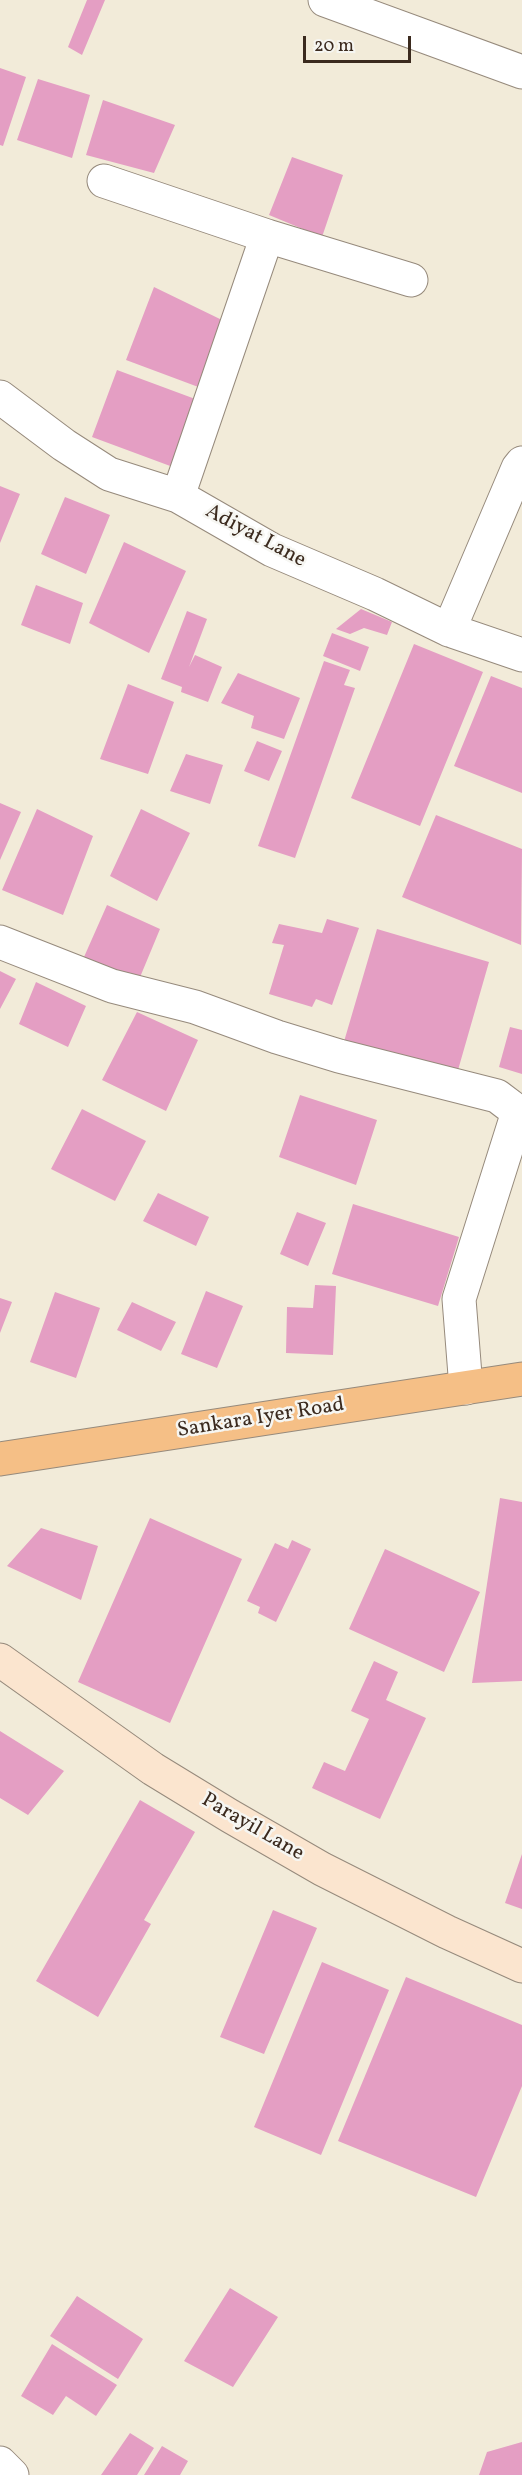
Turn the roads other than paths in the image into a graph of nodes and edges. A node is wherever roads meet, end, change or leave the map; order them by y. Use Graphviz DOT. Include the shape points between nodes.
graph roads {
  1 [pos="325,0"];
  2 [pos="522,72"];
  3 [pos="104,182"];
  4 [pos="267,236"];
  5 [pos="411,280"];
  6 [pos="0,397"];
  7 [pos="522,463"];
  8 [pos="178,496"];
  9 [pos="449,630"];
  10 [pos="522,655"];
  11 [pos="0,942"];
  12 [pos="522,1379"];
  13 [pos="466,1388"];
  14 [pos="0,1459"];
  15 [pos="0,1660"];
  16 [pos="522,1966"];
  17 [pos="0,2463"];
  18 [pos="12,2475"];
  1 -- 2 [label="street"];
  3 -- 4 [label="street"];
  4 -- 5 [label="street"];
  4 -- 8 [label="street"];
  6 -- 8 [label="street, Adiyat Lane" via="109,474"];
  7 -- 9 [label="street"];
  8 -- 9 [label="street, Adiyat Lane" via="272,550"];
  9 -- 10 [label="street, Adiyat Lane"];
  11 -- 13 [label="street" via="112,986 195,1007 361,1062 497,1096 518,1112 459,1299"];
  12 -- 13 [label="main road, Sankara Iyer Road"];
  13 -- 14 [label="main road, Sankara Iyer Road"];
  15 -- 16 [label="main road, Parayil Lane" via="153,1769 230,1816 332,1874"];
  17 -- 18 [label="street"];
}
